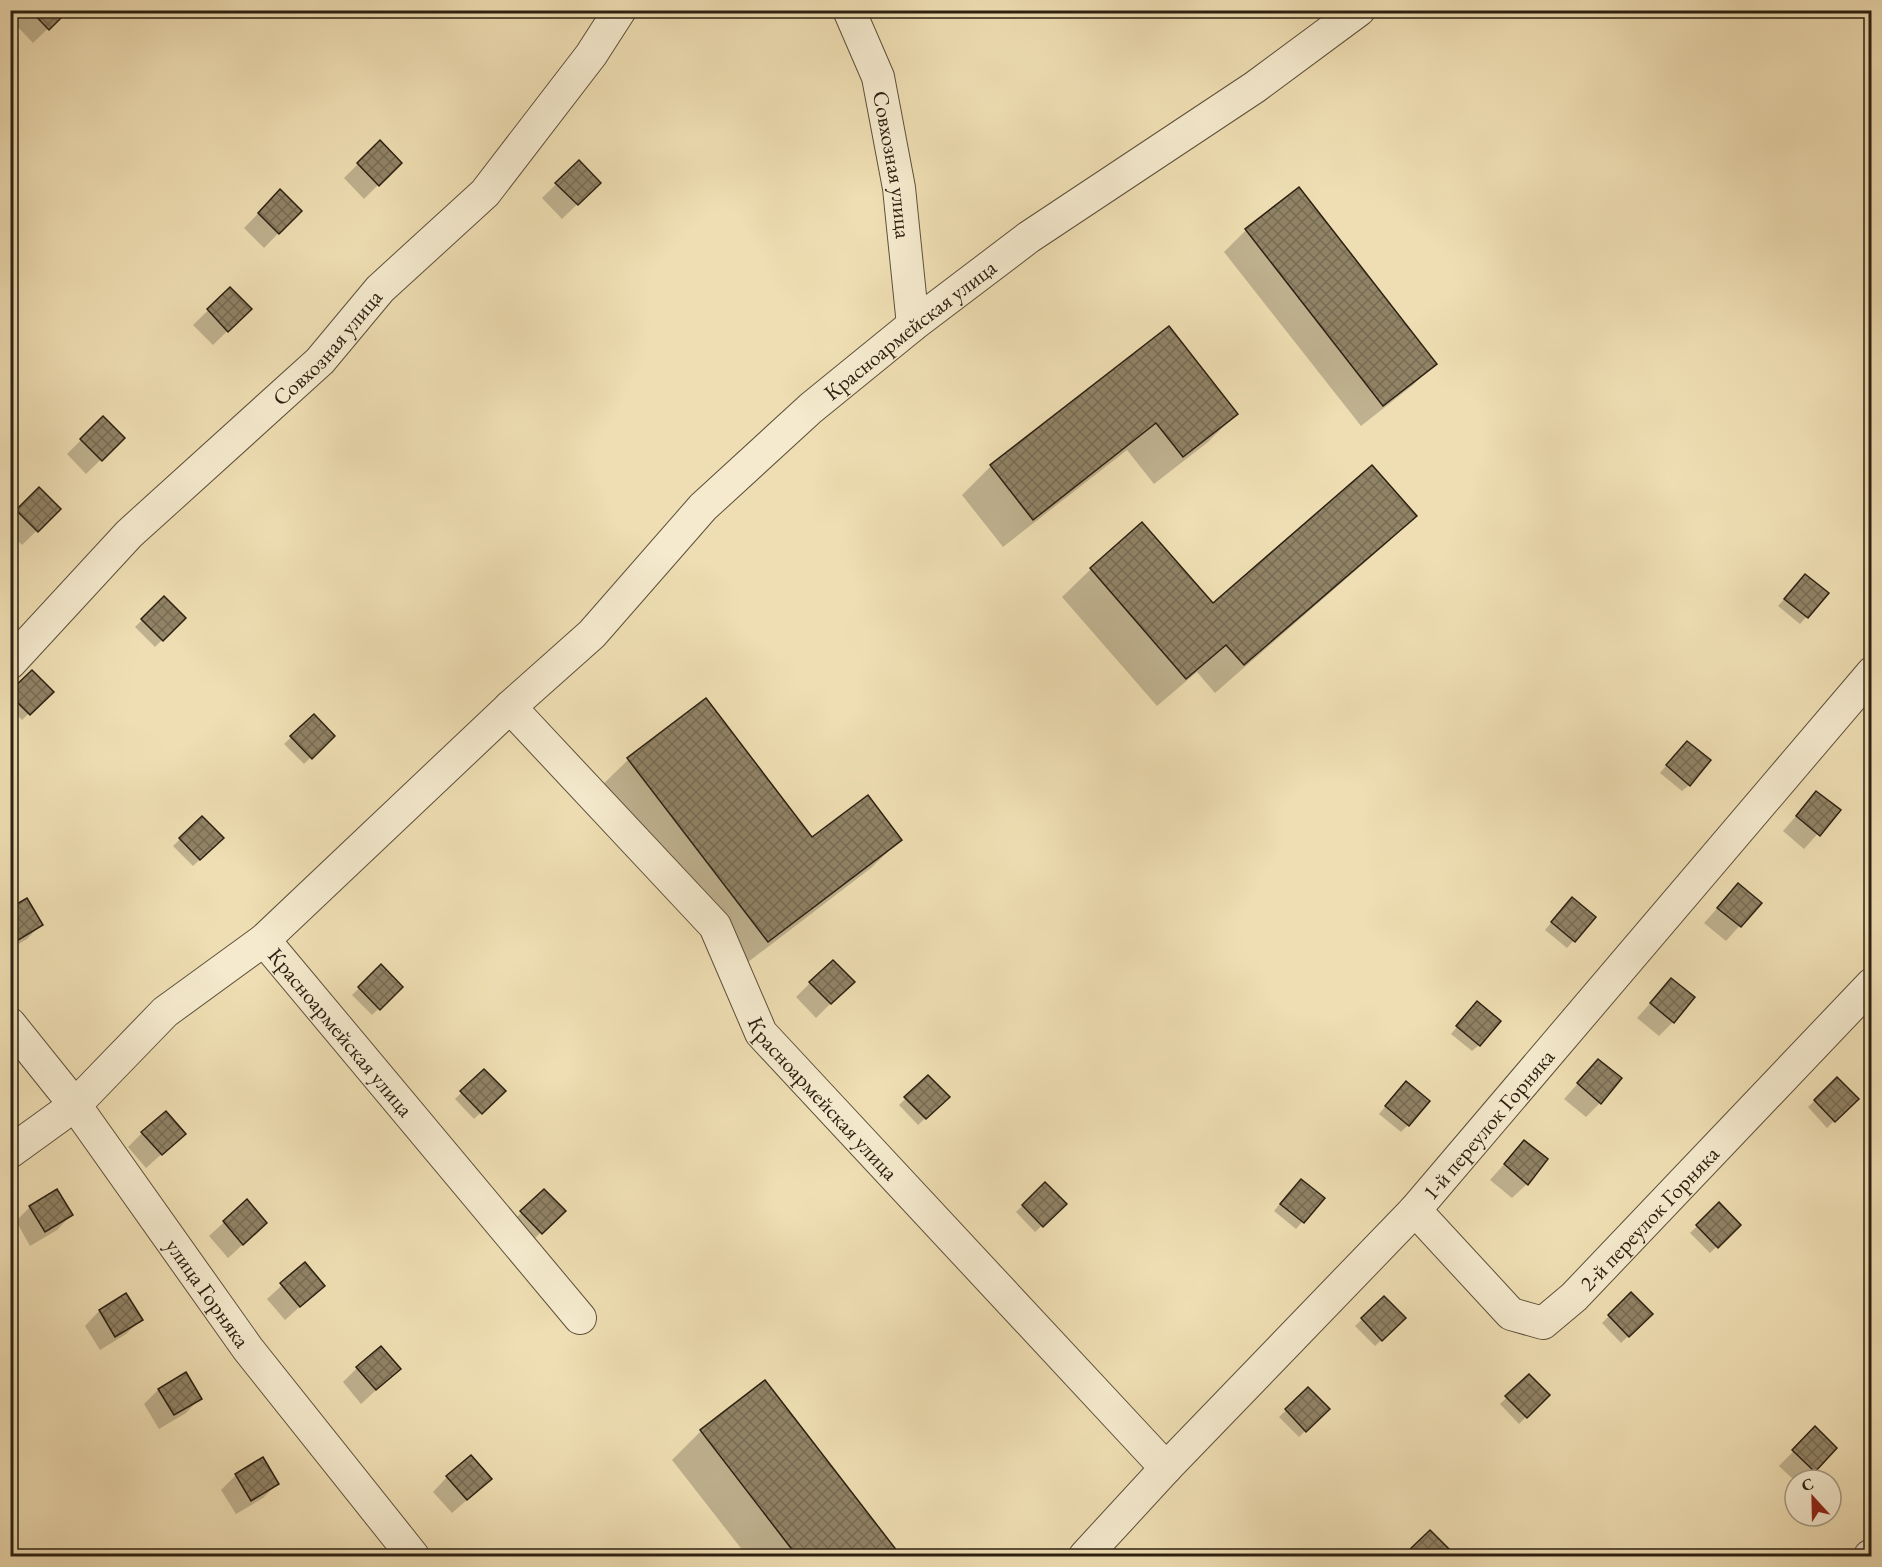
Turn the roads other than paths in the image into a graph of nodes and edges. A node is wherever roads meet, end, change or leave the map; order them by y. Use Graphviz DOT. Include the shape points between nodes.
graph roads {
  1 [pos="620,10"];
  2 [pos="849,10"];
  3 [pos="1359,10"];
  4 [pos="913,325"];
  5 [pos="10,663"];
  6 [pos="1872,673"];
  7 [pos="510,707"];
  8 [pos="264,940"];
  9 [pos="1872,984"];
  10 [pos="10,1024"];
  11 [pos="75,1105"];
  12 [pos="10,1152"];
  13 [pos="1414,1210"];
  14 [pos="580,1318"];
  15 [pos="1166,1468"];
  16 [pos="413,1557"];
  17 [pos="1085,1557"];
  1 -- 5 [label="street, Совхозная улица" via="591,55 484,193 380,289 320,361 129,534"];
  2 -- 4 [label="street, Совхозная улица" via="878,77 899,188"];
  3 -- 4 [label="street, Красноармейская улица" via="1255,87 1029,237"];
  4 -- 7 [label="street, Красноармейская улица" via="811,408 703,507 592,634"];
  6 -- 13 [label="street, 1-й переулок Горняка"];
  7 -- 8 [label="street, Красноармейская улица"];
  7 -- 15 [label="street, Красноармейская улица" via="715,926 761,1033"];
  8 -- 11 [label="street, Красноармейская улица" via="165,1012"];
  8 -- 14 [label="street, Красноармейская улица"];
  9 -- 13 [label="street, 2-й переулок Горняка" via="1574,1297 1543,1323 1511,1314"];
  10 -- 11 [label="street, улица Горняка"];
  11 -- 12 [label="street, Красноармейская улица"];
  11 -- 16 [label="street, улица Горняка" via="248,1349"];
  13 -- 15 [label="street, 1-й переулок Горняка"];
  15 -- 17 [label="street, 1-й переулок Горняка"];
}
